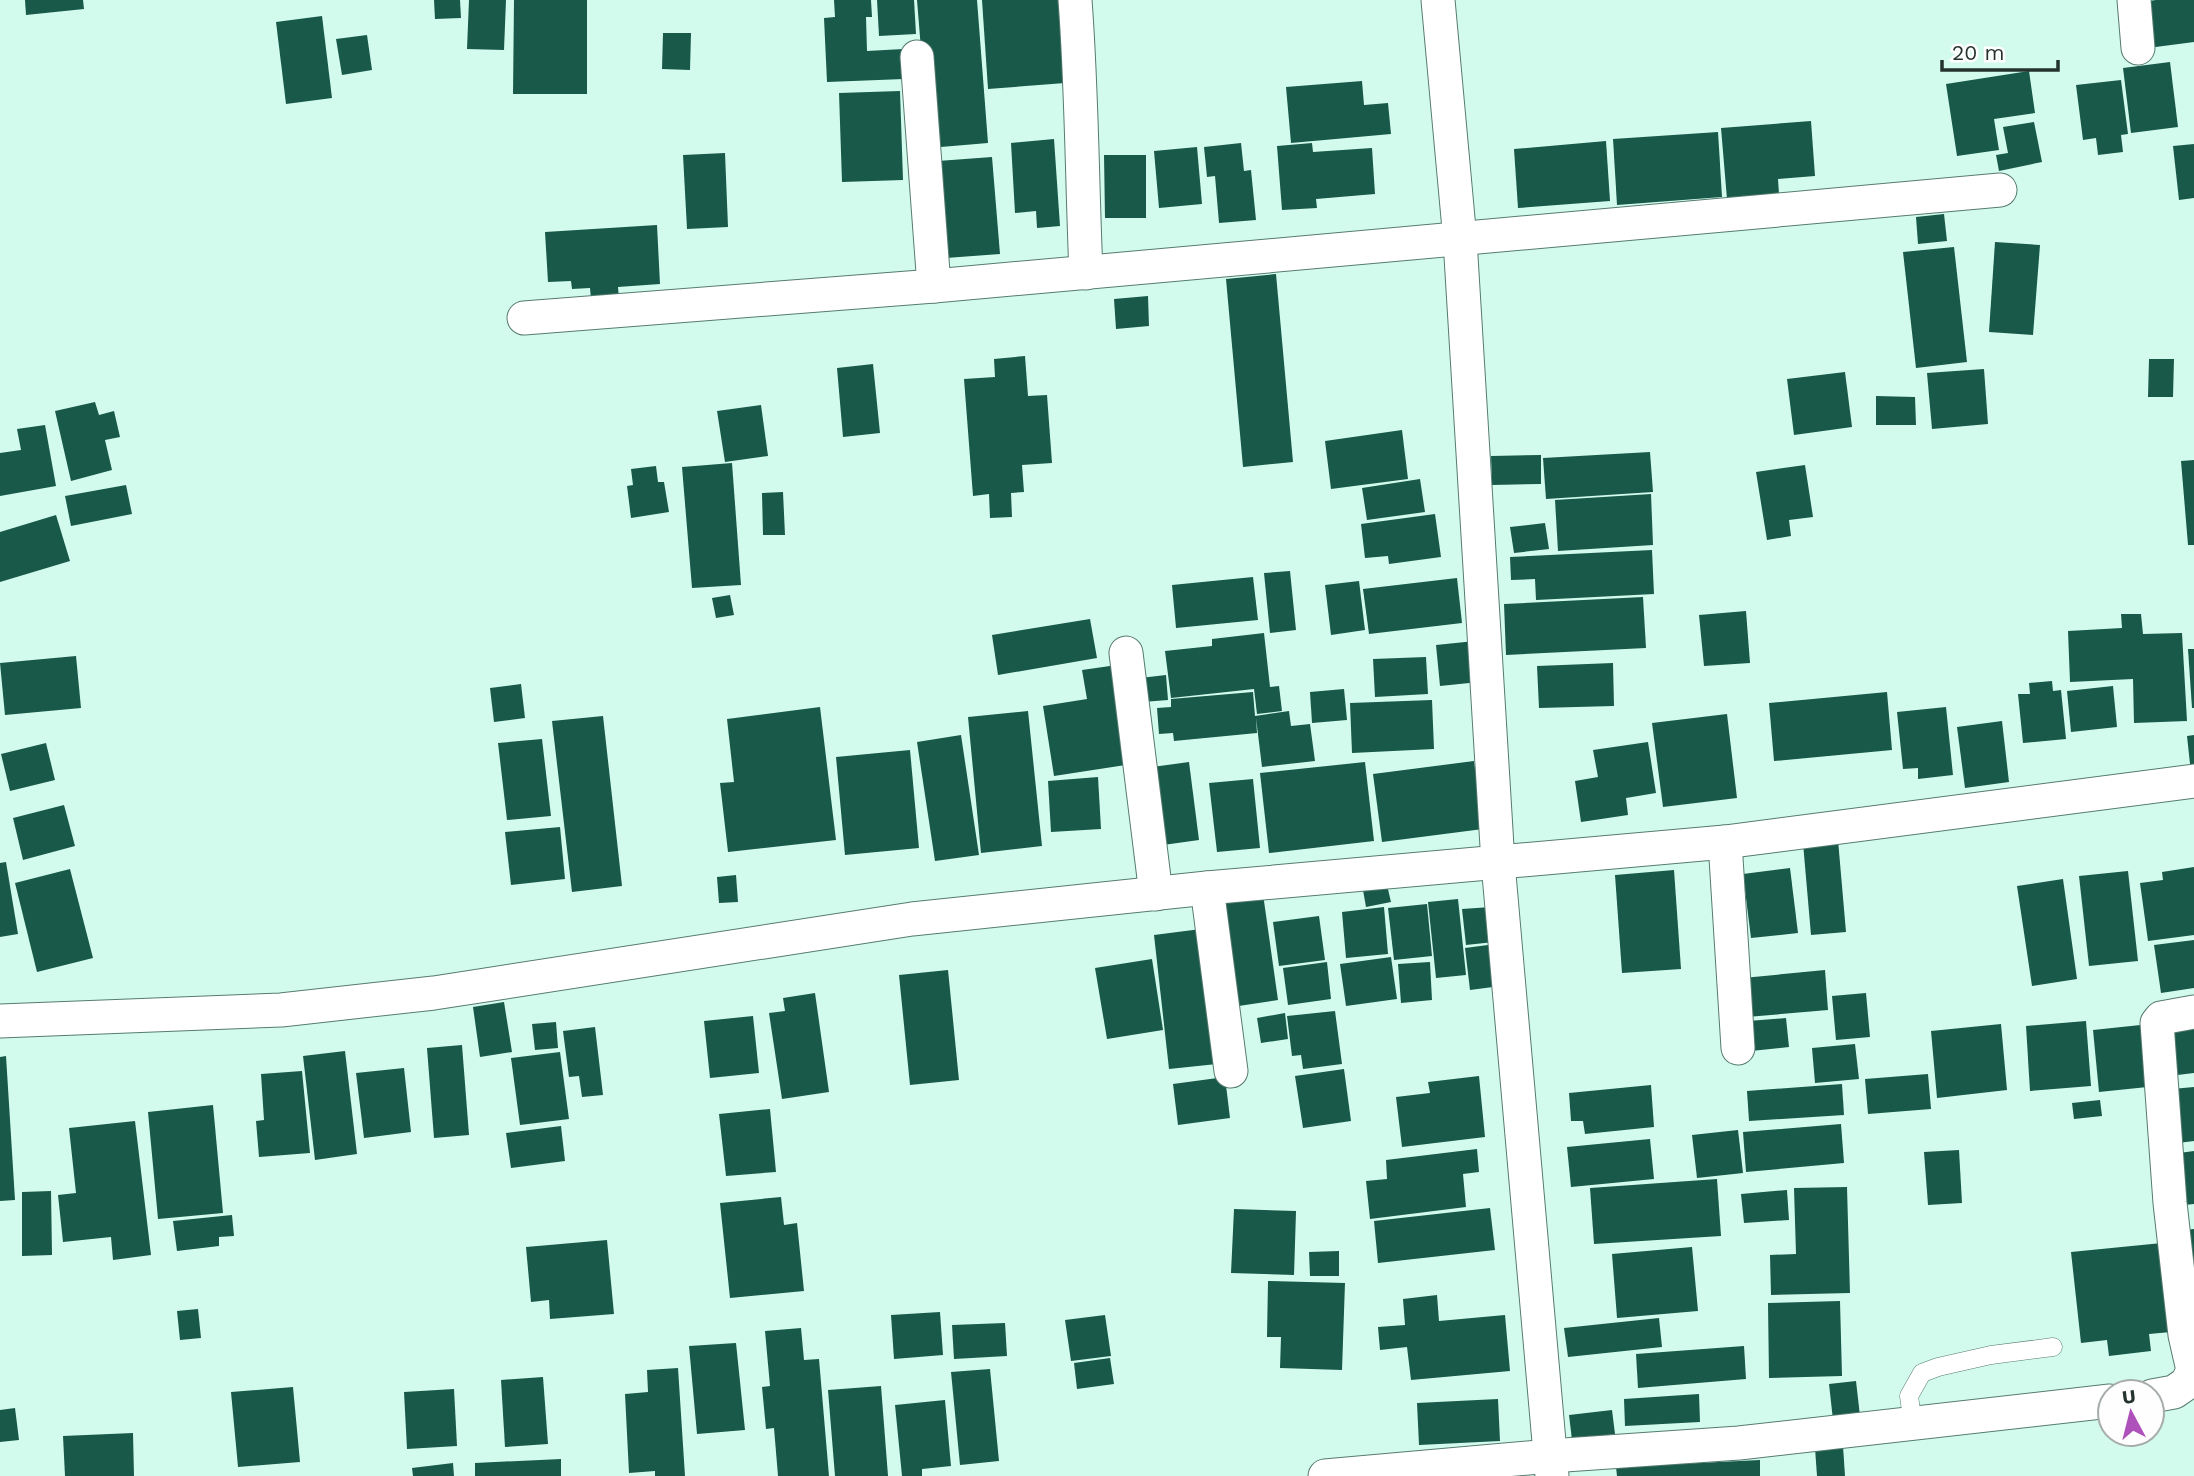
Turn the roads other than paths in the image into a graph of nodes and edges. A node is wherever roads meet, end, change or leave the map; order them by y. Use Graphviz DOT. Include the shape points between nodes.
graph roads {
  1 [pos="1075,0"];
  2 [pos="1438,0"];
  3 [pos="2134,0"];
  4 [pos="2138,48"];
  5 [pos="917,57"];
  6 [pos="2000,190"];
  7 [pos="1460,240"];
  8 [pos="1086,272"];
  9 [pos="934,286"];
  10 [pos="524,318"];
  11 [pos="1126,653"];
  12 [pos="2194,781"];
  13 [pos="1725,842"];
  14 [pos="1498,863"];
  15 [pos="1207,888"];
  16 [pos="1156,894"];
  17 [pos="2194,1012"];
  18 [pos="0,1021"];
  19 [pos="1738,1048"];
  20 [pos="1231,1071"];
  21 [pos="2053,1347"];
  22 [pos="2166,1393"];
  23 [pos="2096,1403"];
  24 [pos="1913,1424"];
  25 [pos="1551,1466"];
  26 [pos="1325,1476"];
  1 -- 8 [label="street"];
  2 -- 7 [label="street"];
  3 -- 4 [label="street"];
  5 -- 9 [label="street"];
  6 -- 7 [label="street"];
  7 -- 8 [label="street"];
  7 -- 14 [label="street"];
  8 -- 9 [label="street"];
  9 -- 10 [label="street"];
  11 -- 16 [label="street"];
  12 -- 13 [label="street"];
  13 -- 14 [label="street"];
  13 -- 19 [label="street"];
  14 -- 15 [label="street"];
  14 -- 25 [label="street"];
  15 -- 16 [label="street"];
  15 -- 20 [label="street"];
  16 -- 18 [label="street" via="912,919 364,1001 281,1010"];
  17 -- 22 [label="street" via="2170,1014 2157,1023 2171,1203 2193,1370 2187,1383"];
  21 -- 24 [label="lane" via="1991,1355 1922,1374 1909,1396"];
  23 -- 24 [label="street"];
  24 -- 25 [label="street"];
  25 -- 26 [label="street"];
}
